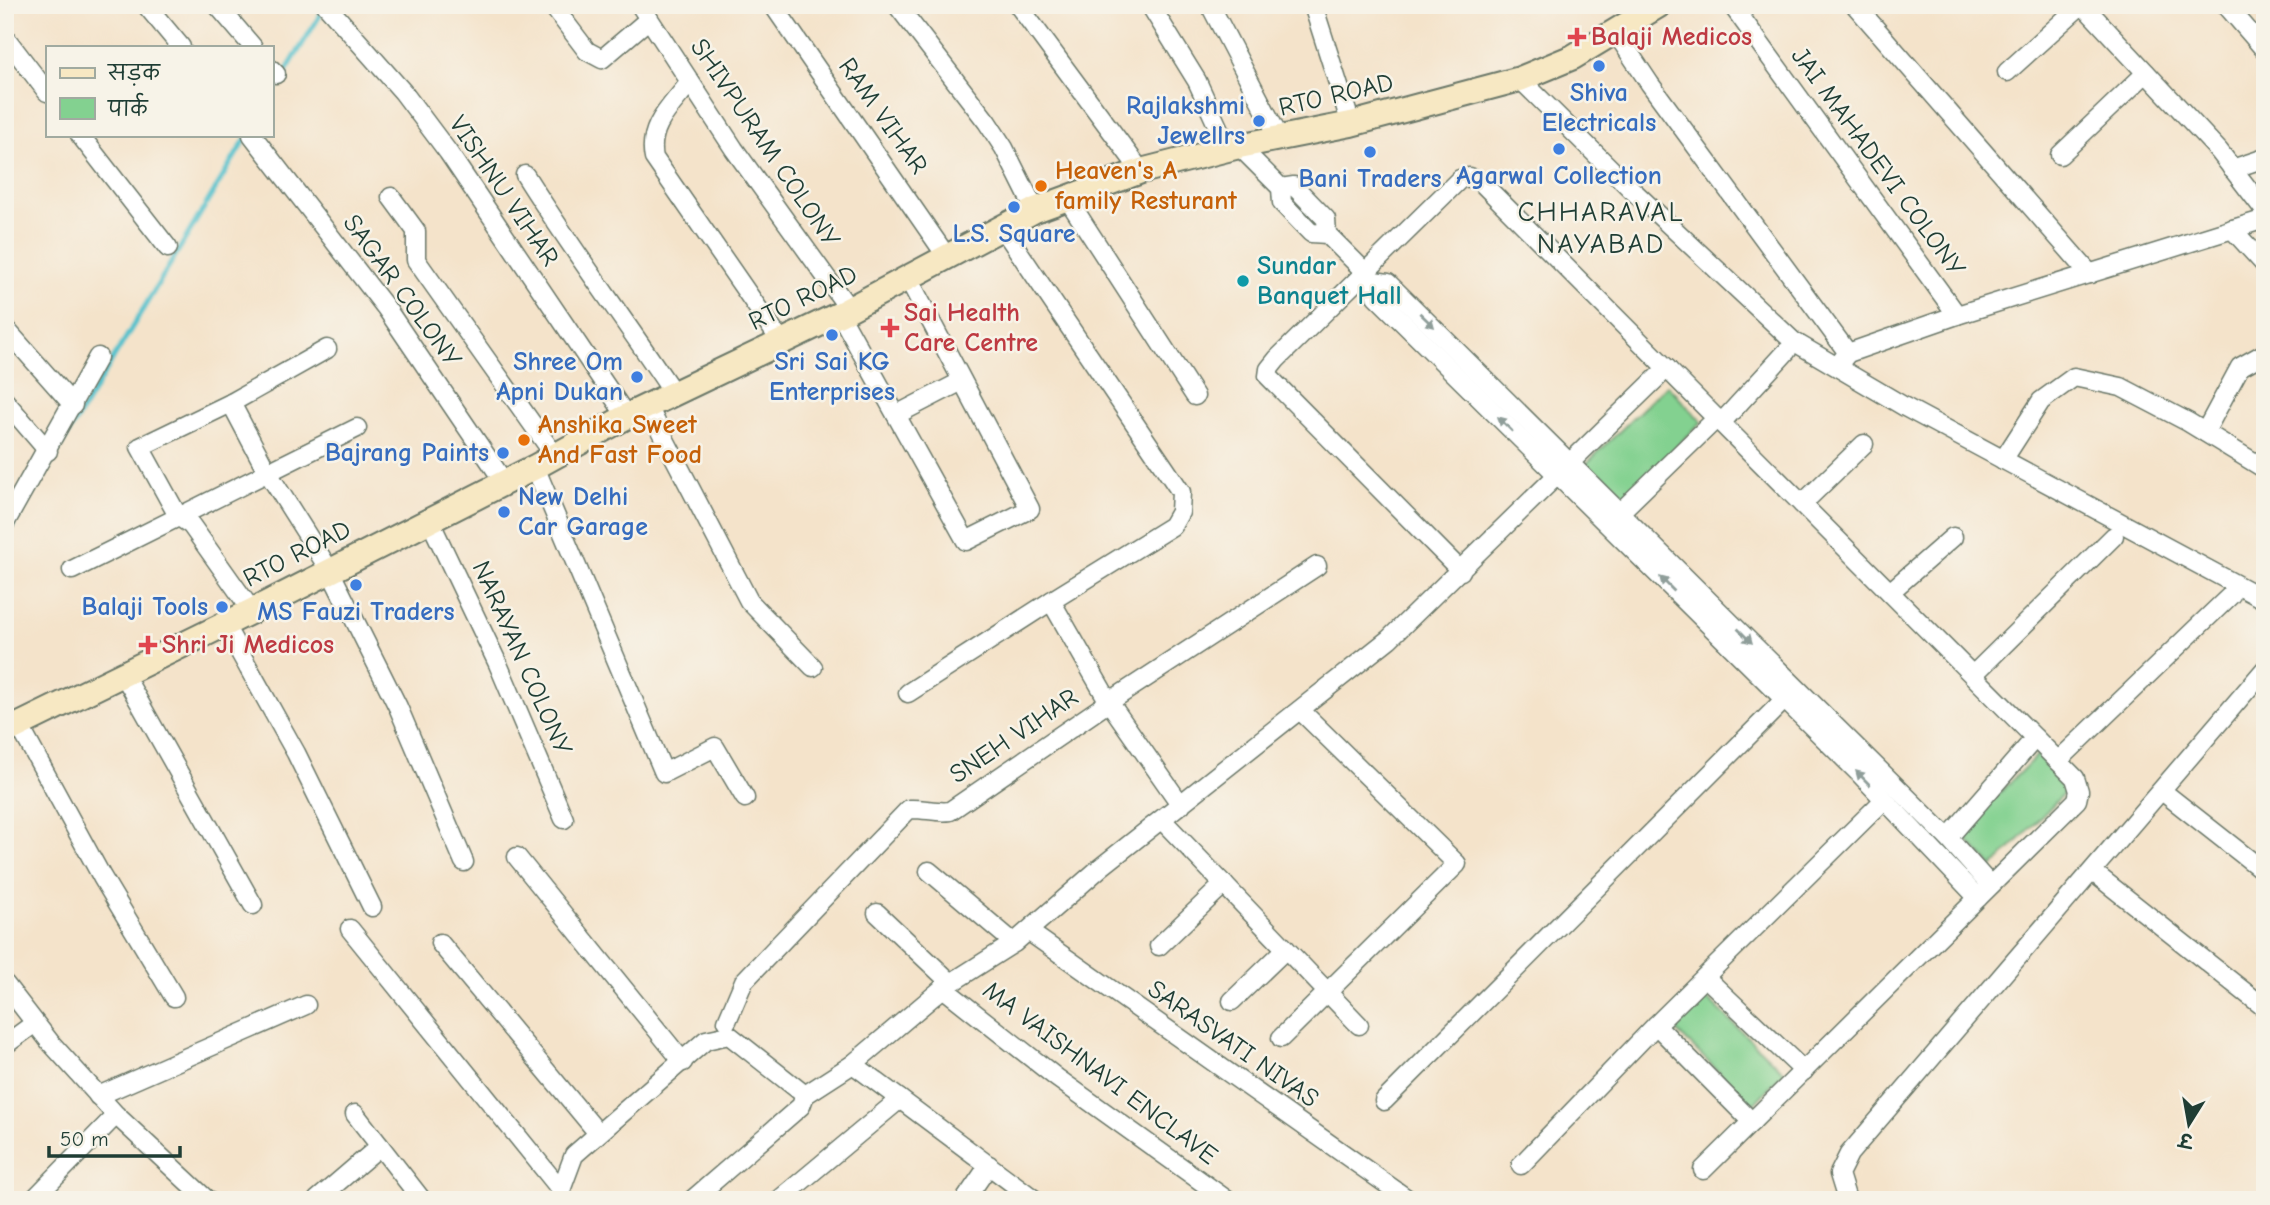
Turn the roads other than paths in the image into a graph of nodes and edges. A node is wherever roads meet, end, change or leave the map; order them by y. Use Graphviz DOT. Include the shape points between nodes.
graph roads {
  1 [pos="146,5"];
  2 [pos="217,5"];
  3 [pos="326,5"];
  4 [pos="552,5"];
  5 [pos="773,5"];
  6 [pos="897,5"];
  7 [pos="1018,5"];
  8 [pos="1150,5"];
  9 [pos="1210,5"];
  10 [pos="1313,5"];
  11 [pos="1659,5"];
  12 [pos="1732,5"];
  13 [pos="1855,5"];
  14 [pos="2226,5"];
  15 [pos="2086,6"];
  16 [pos="645,12"];
  17 [pos="1616,33"];
  18 [pos="5,37"];
  19 [pos="180,46"];
  20 [pos="252,46"];
  21 [pos="2265,50"];
  22 [pos="2007,72"];
  23 [pos="2146,73"];
  24 [pos="1520,79"];
  25 [pos="690,82"];
  26 [pos="46,91"];
  27 [pos="1351,124"];
  28 [pos="81,136"];
  29 [pos="252,136"];
  30 [pos="1280,139"];
  31 [pos="1234,147"];
  32 [pos="2060,155"];
  33 [pos="2265,158"];
  34 [pos="2232,169"];
  35 [pos="1141,171"];
  36 [pos="525,175"];
  37 [pos="1281,188"];
  38 [pos="391,197"];
  39 [pos="1067,198"];
  40 [pos="1308,201"];
  41 [pos="1035,210"];
  42 [pos="2265,211"];
  43 [pos="1295,216"];
  44 [pos="2265,219"];
  45 [pos="1002,227"];
  46 [pos="2232,229"];
  47 [pos="1327,234"];
  48 [pos="168,248"];
  49 [pos="947,257"];
  50 [pos="2265,265"];
  51 [pos="2090,274"];
  52 [pos="1370,277"];
  53 [pos="908,278"];
  54 [pos="844,312"];
  55 [pos="1956,315"];
  56 [pos="5,328"];
  57 [pos="782,342"];
  58 [pos="327,349"];
  59 [pos="1787,351"];
  60 [pos="2265,353"];
  61 [pos="98,357"];
  62 [pos="1842,359"];
  63 [pos="1667,368"];
  64 [pos="962,381"];
  65 [pos="674,394"];
  66 [pos="1195,397"];
  67 [pos="5,401"];
  68 [pos="231,403"];
  69 [pos="73,405"];
  70 [pos="637,412"];
  71 [pos="896,415"];
  72 [pos="1719,420"];
  73 [pos="357,428"];
  74 [pos="2205,432"];
  75 [pos="1864,444"];
  76 [pos="48,451"];
  77 [pos="2003,460"];
  78 [pos="545,462"];
  79 [pos="1572,462"];
  80 [pos="2265,469"];
  81 [pos="268,473"];
  82 [pos="1558,476"];
  83 [pos="504,482"];
  84 [pos="1802,504"];
  85 [pos="1621,511"];
  86 [pos="178,516"];
  87 [pos="429,519"];
  88 [pos="5,523"];
  89 [pos="1607,525"];
  90 [pos="2114,536"];
  91 [pos="1953,537"];
  92 [pos="1317,566"];
  93 [pos="72,570"];
  94 [pos="330,571"];
  95 [pos="1461,571"];
  96 [pos="1890,592"];
  97 [pos="2231,595"];
  98 [pos="2265,600"];
  99 [pos="1051,601"];
  100 [pos="1703,607"];
  101 [pos="252,611"];
  102 [pos="224,624"];
  103 [pos="813,667"];
  104 [pos="2265,669"];
  105 [pos="124,675"];
  106 [pos="1973,675"];
  107 [pos="908,693"];
  108 [pos="1790,694"];
  109 [pos="1109,702"];
  110 [pos="1300,710"];
  111 [pos="12,728"];
  112 [pos="2035,737"];
  113 [pos="2058,761"];
  114 [pos="2162,791"];
  115 [pos="745,798"];
  116 [pos="1884,800"];
  117 [pos="1181,805"];
  118 [pos="564,819"];
  119 [pos="1929,819"];
  120 [pos="1162,820"];
  121 [pos="1915,832"];
  122 [pos="1948,838"];
  123 [pos="517,857"];
  124 [pos="464,862"];
  125 [pos="929,871"];
  126 [pos="2093,872"];
  127 [pos="2265,872"];
  128 [pos="1224,884"];
  129 [pos="1984,892"];
  130 [pos="254,905"];
  131 [pos="372,907"];
  132 [pos="877,913"];
  133 [pos="350,929"];
  134 [pos="1028,931"];
  135 [pos="440,943"];
  136 [pos="1014,943"];
  137 [pos="1159,946"];
  138 [pos="1286,949"];
  139 [pos="1705,977"];
  140 [pos="5,984"];
  141 [pos="947,986"];
  142 [pos="1329,994"];
  143 [pos="174,997"];
  144 [pos="1232,1001"];
  145 [pos="306,1005"];
  146 [pos="2265,1008"];
  147 [pos="727,1021"];
  148 [pos="35,1023"];
  149 [pos="1359,1025"];
  150 [pos="1656,1025"];
  151 [pos="1281,1038"];
  152 [pos="5,1045"];
  153 [pos="683,1062"];
  154 [pos="853,1064"];
  155 [pos="1804,1071"];
  156 [pos="805,1095"];
  157 [pos="98,1096"];
  158 [pos="900,1099"];
  159 [pos="1384,1101"];
  160 [pos="355,1114"];
  161 [pos="116,1115"];
  162 [pos="1752,1122"];
  163 [pos="597,1132"];
  164 [pos="380,1146"];
  165 [pos="989,1165"];
  166 [pos="1521,1165"];
  167 [pos="1703,1170"];
  168 [pos="563,1195"];
  169 [pos="33,1200"];
  170 [pos="207,1200"];
  171 [pos="317,1200"];
  172 [pos="422,1200"];
  173 [pos="692,1200"];
  174 [pos="779,1200"];
  175 [pos="965,1200"];
  176 [pos="1035,1200"];
  177 [pos="1227,1200"];
  178 [pos="1409,1200"];
  179 [pos="1847,1200"];
  1 -- 19 [label="street"];
  2 -- 20 [label="street"];
  3 -- 70 [label="street, VISHNU VIHAR" via="403,92"];
  4 -- 16 [label="street" via="587,51 601,59"];
  5 -- 49 [label="street, RAM VIHAR"];
  6 -- 41 [label="street" via="987,121"];
  7 -- 35 [label="street"];
  8 -- 31 [label="street"];
  9 -- 30 [label="street"];
  10 -- 27 [label="street"];
  11 -- 17 [label="street, RTO ROAD"];
  12 -- 55 [label="street, JAI MAHADEVI COLONY"];
  13 -- 51 [label="street"];
  14 -- 21 [label="street"];
  15 -- 22 [label="street"];
  15 -- 23 [label="street"];
  16 -- 25 [label="street, SHIVPURAM COLONY"];
  17 -- 24 [label="street, RTO ROAD"];
  17 -- 62 [label="street"];
  18 -- 26 [label="street"];
  23 -- 32 [label="street"];
  23 -- 34 [label="street"];
  24 -- 27 [label="street, RTO ROAD"];
  24 -- 62 [label="street" via="1793,341"];
  25 -- 54 [label="street, SHIVPURAM COLONY"];
  25 -- 57 [label="street" via="655,127 654,158"];
  27 -- 30 [label="street, RTO ROAD"];
  28 -- 48 [label="street"];
  29 -- 83 [label="street, SAGAR COLONY" via="386,308"];
  30 -- 31 [label="street, RTO ROAD"];
  31 -- 35 [label="street, RTO ROAD"];
  31 -- 37 [label="street"];
  33 -- 34 [label="street"];
  34 -- 42 [label="street"];
  35 -- 39 [label="street, RTO ROAD"];
  36 -- 65 [label="street"];
  37 -- 40 [label="street" via="1294,186"];
  37 -- 43 [label="street" via="1282,202"];
  38 -- 78 [label="street" via="416,231 416,260"];
  39 -- 41 [label="street, RTO ROAD"];
  39 -- 66 [label="street"];
  40 -- 43 [label="street"];
  40 -- 47 [label="street" via="1326,219"];
  41 -- 45 [label="street, RTO ROAD"];
  43 -- 47 [label="street" via="1311,233"];
  44 -- 46 [label="street"];
  45 -- 49 [label="street, RTO ROAD"];
  45 -- 99 [label="street" via="1181,492 1180,512 1172,526"];
  46 -- 50 [label="street"];
  46 -- 51 [label="street"];
  47 -- 52 [label="street"];
  49 -- 53 [label="street, RTO ROAD"];
  51 -- 55 [label="street"];
  52 -- 63 [label="street" via="1461,179 1469,177 1482,183"];
  52 -- 79 [label="street, one-way" via="1388,283"];
  82 -- 52 [label="street, one-way" via="1376,296"];
  52 -- 95 [label="street" via="1277,359 1268,376"];
  53 -- 54 [label="street, RTO ROAD"];
  53 -- 64 [label="street"];
  54 -- 57 [label="street, RTO ROAD"];
  54 -- 71 [label="street, SHIVPURAM COLONY"];
  55 -- 62 [label="street"];
  56 -- 69 [label="street"];
  57 -- 65 [label="street, RTO ROAD"];
  58 -- 68 [label="street"];
  59 -- 72 [label="street"];
  60 -- 74 [label="street" via="2240,367"];
  61 -- 69 [label="street"];
  62 -- 77 [label="street"];
  63 -- 72 [label="street"];
  63 -- 79 [label="street"];
  64 -- 71 [label="street"];
  64 -- 71 [label="street, SHIVPURAM COLONY" via="1030,509 965,541"];
  65 -- 70 [label="street, RTO ROAD"];
  67 -- 76 [label="street"];
  68 -- 81 [label="street"];
  68 -- 86 [label="street" via="140,447"];
  69 -- 76 [label="street"];
  70 -- 78 [label="street, RTO ROAD"];
  70 -- 103 [label="street, VISHNU VIHAR" via="749,601"];
  72 -- 84 [label="street"];
  72 -- 85 [label="street"];
  73 -- 81 [label="street"];
  74 -- 77 [label="street" via="2121,387 2074,377 2040,401"];
  74 -- 80 [label="street"];
  75 -- 84 [label="street"];
  76 -- 88 [label="street"];
  77 -- 98 [label="street"];
  78 -- 83 [label="street, RTO ROAD"];
  78 -- 115 [label="street" via="664,773 715,747"];
  79 -- 82 [label="street"];
  79 -- 85 [label="street"];
  81 -- 86 [label="street"];
  81 -- 94 [label="street"];
  82 -- 89 [label="street"];
  82 -- 95 [label="street"];
  83 -- 87 [label="street, RTO ROAD"];
  84 -- 96 [label="street"];
  85 -- 89 [label="street"];
  85 -- 100 [label="street"];
  86 -- 93 [label="street"];
  86 -- 101 [label="street" via="191,525"];
  87 -- 94 [label="street, RTO ROAD"];
  87 -- 118 [label="street, NARAYAN COLONY"];
  100 -- 89 [label="street, one-way"];
  90 -- 106 [label="street"];
  91 -- 96 [label="street"];
  92 -- 109 [label="street"];
  94 -- 101 [label="street, RTO ROAD"];
  94 -- 124 [label="street" via="398,707"];
  95 -- 110 [label="street" via="1389,639"];
  96 -- 106 [label="street"];
  97 -- 113 [label="street"];
  99 -- 107 [label="street"];
  99 -- 109 [label="street, SNEH VIHAR"];
  100 -- 108 [label="street"];
  101 -- 102 [label="street, RTO ROAD"];
  102 -- 105 [label="street, RTO ROAD"];
  102 -- 131 [label="street" via="296,753"];
  104 -- 114 [label="street"];
  105 -- 111 [label="street, RTO ROAD"];
  105 -- 130 [label="street"];
  106 -- 112 [label="street"];
  116 -- 108 [label="street, one-way"];
  108 -- 119 [label="street"];
  108 -- 159 [label="street"];
  109 -- 117 [label="street"];
  109 -- 147 [label="street, SNEH VIHAR" via="950,810 909,809 744,981"];
  110 -- 117 [label="street"];
  110 -- 142 [label="street" via="1457,864"];
  111 -- 143 [label="street"];
  112 -- 113 [label="street"];
  112 -- 122 [label="street"];
  113 -- 129 [label="street" via="2075,778 2077,800"];
  114 -- 126 [label="street"];
  114 -- 127 [label="street"];
  116 -- 121 [label="street"];
  116 -- 139 [label="street"];
  117 -- 120 [label="street"];
  119 -- 121 [label="street"];
  119 -- 122 [label="street"];
  120 -- 128 [label="street"];
  120 -- 134 [label="street"];
  121 -- 129 [label="street"];
  122 -- 129 [label="street"];
  123 -- 153 [label="street"];
  125 -- 136 [label="street"];
  126 -- 146 [label="street"];
  126 -- 179 [label="street" via="1849,1154 1839,1174"];
  128 -- 137 [label="street"];
  128 -- 138 [label="street"];
  129 -- 155 [label="street"];
  132 -- 141 [label="street, MA VAISHNAVI ENCLAVE"];
  133 -- 168 [label="street"];
  134 -- 136 [label="street"];
  134 -- 178 [label="street, SARASVATI NIVAS"];
  135 -- 163 [label="street"];
  136 -- 141 [label="street"];
  138 -- 142 [label="street"];
  138 -- 144 [label="street"];
  139 -- 150 [label="street"];
  139 -- 155 [label="street"];
  140 -- 148 [label="street"];
  141 -- 154 [label="street"];
  141 -- 177 [label="street, MA VAISHNAVI ENCLAVE" via="1057,1078"];
  142 -- 149 [label="street"];
  142 -- 151 [label="street"];
  145 -- 157 [label="street"];
  148 -- 152 [label="street"];
  148 -- 157 [label="street"];
  150 -- 162 [label="street"];
  150 -- 166 [label="street"];
  153 -- 156 [label="street" via="706,1040 729,1035"];
  153 -- 163 [label="street"];
  154 -- 156 [label="street"];
  154 -- 158 [label="street"];
  155 -- 162 [label="street"];
  156 -- 173 [label="street" via="801,1106"];
  157 -- 161 [label="street"];
  158 -- 165 [label="street"];
  158 -- 174 [label="street"];
  160 -- 164 [label="street"];
  161 -- 169 [label="street"];
  161 -- 170 [label="street"];
  162 -- 167 [label="street"];
  163 -- 168 [label="street" via="574,1155"];
  164 -- 171 [label="street"];
  164 -- 172 [label="street"];
  165 -- 175 [label="street"];
  165 -- 176 [label="street"];
}
